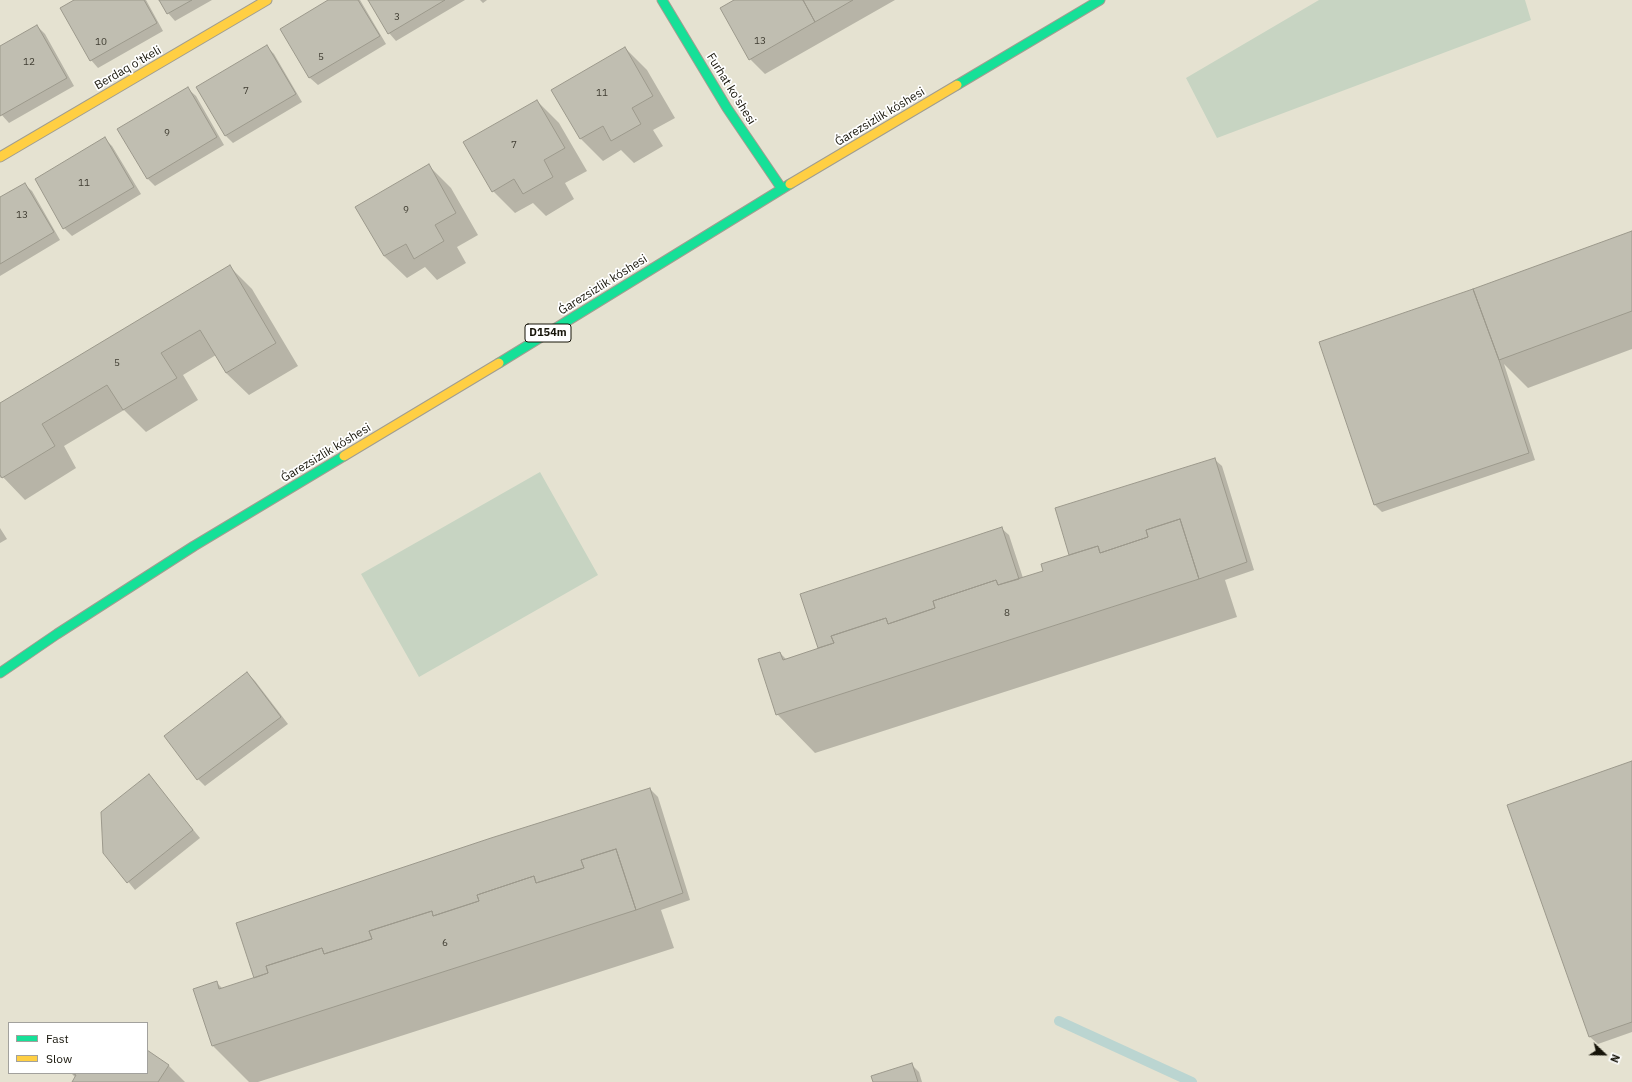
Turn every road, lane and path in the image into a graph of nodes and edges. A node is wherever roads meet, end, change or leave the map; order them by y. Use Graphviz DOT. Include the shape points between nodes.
graph roads {
  1 [pos="267,0"];
  2 [pos="662,0"];
  3 [pos="1100,0"];
  4 [pos="0,157"];
  5 [pos="782,189"];
  6 [pos="0,674"];
  1 -- 4 [label="main road, Berdaq o'tkeli"];
  2 -- 5 [label="main road, Furhat ko'shesi" via="727,108"];
  3 -- 5 [label="main road, Ǵarezsizlik kóshesi / D154m"];
  5 -- 6 [label="main road, Ǵarezsizlik kóshesi / D154m" via="194,546 56,634"];
}
